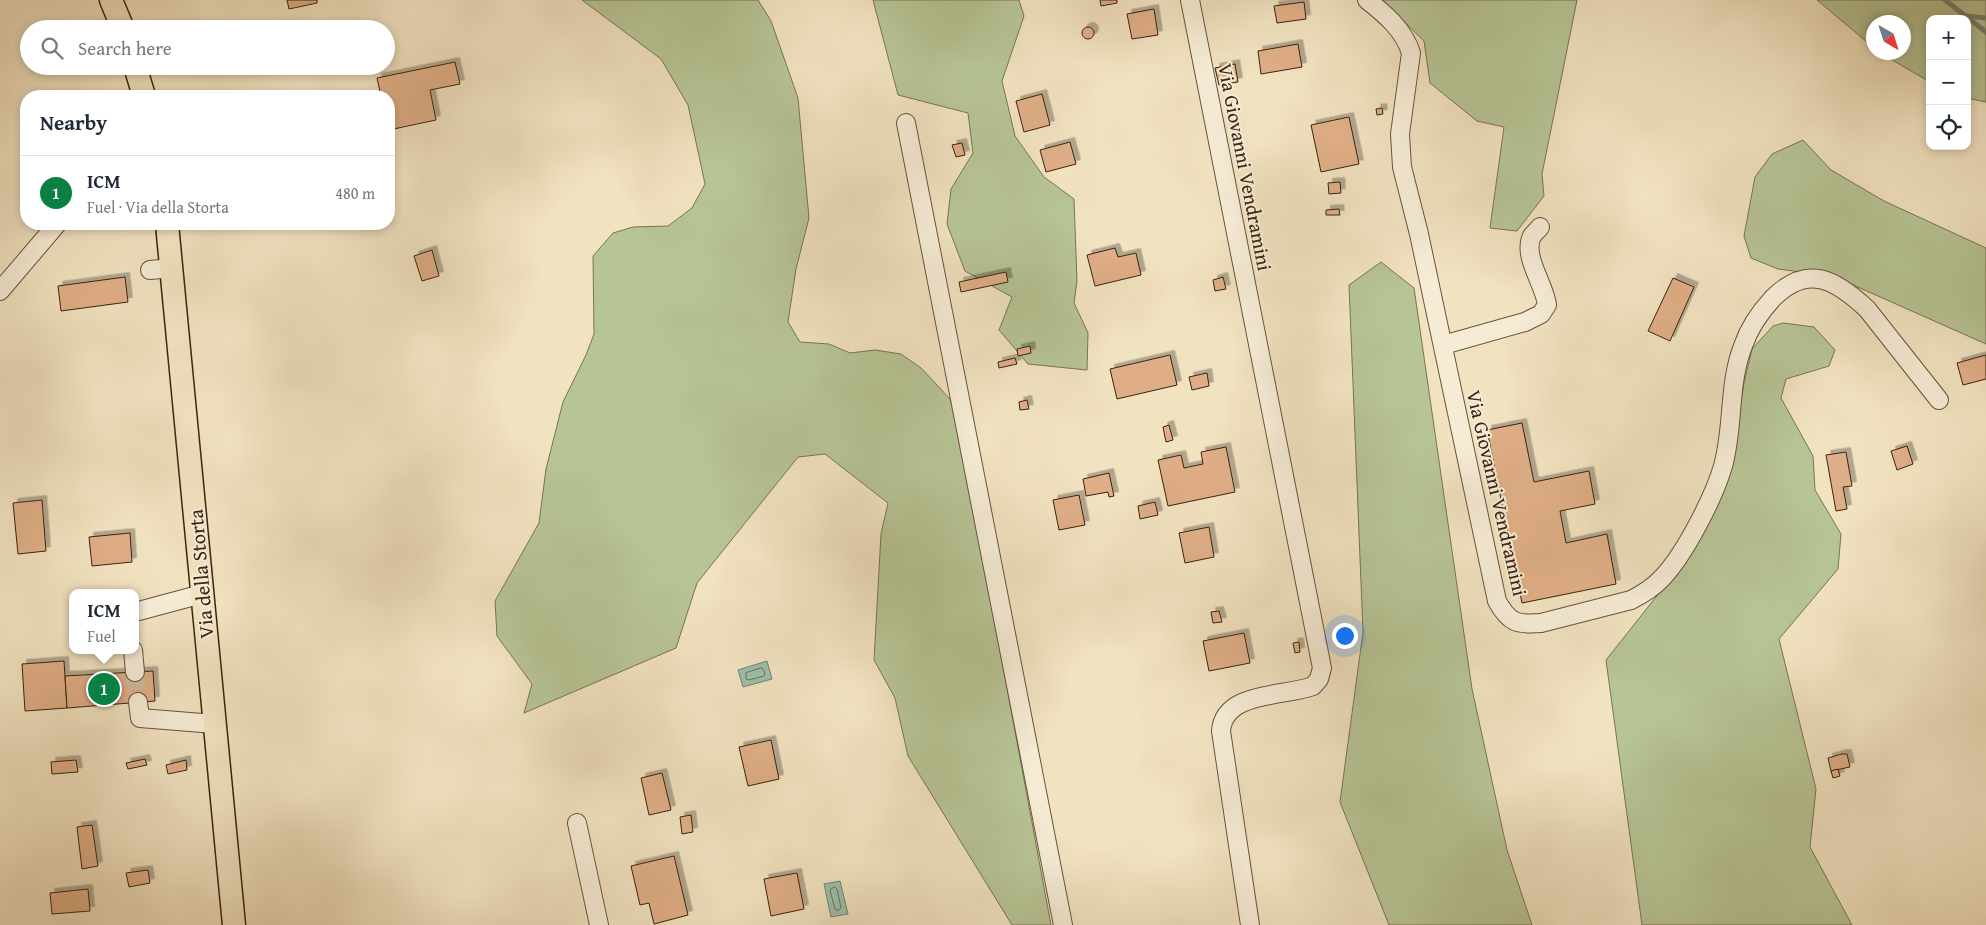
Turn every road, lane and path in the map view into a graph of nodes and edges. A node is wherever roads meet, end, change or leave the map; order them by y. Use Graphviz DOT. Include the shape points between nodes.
graph roads {
  1 [pos="111,0"];
  2 [pos="1190,0"];
  3 [pos="1367,0"];
  4 [pos="119,20"];
  5 [pos="138,75"];
  6 [pos="142,90"];
  7 [pos="906,123"];
  8 [pos="1540,227"];
  9 [pos="52,230"];
  10 [pos="167,230"];
  11 [pos="0,291"];
  12 [pos="1443,345"];
  13 [pos="1939,400"];
  14 [pos="202,594"];
  15 [pos="139,611"];
  16 [pos="133,654"];
  17 [pos="135,672"];
  18 [pos="138,702"];
  19 [pos="215,724"];
  20 [pos="577,823"];
  21 [pos="234,925"];
  22 [pos="599,925"];
  23 [pos="1063,925"];
  24 [pos="1250,925"];
  1 -- 4 [label="main road"];
  2 -- 24 [label="street, Via Giovanni Vendramini" via="1322,668 1319,679 1312,686 1245,702 1231,708 1222,720"];
  3 -- 12 [label="street, Via Giovanni Vendramini" via="1396,26 1410,53 1399,148"];
  5 -- 6 [label="main road"];
  7 -- 23 [label="street"];
  8 -- 12 [label="street" via="1532,236 1530,245 1532,262 1546,298 1547,305 1541,314 1526,322"];
  9 -- 11 [label="street"];
  10 -- 14 [label="main road, Via della Storta" via="161,269"];
  12 -- 13 [label="street, Via Giovanni Vendramini" via="1497,601 1513,622 1526,624 1631,600 1653,587 1670,569 1706,506 1722,470 1742,347 1762,311 1791,283 1818,278 1845,290 1867,309"];
  14 -- 15 [label="street"];
  14 -- 19 [label="main road, Via della Storta"];
  16 -- 17 [label="street"];
  18 -- 19 [label="street" via="140,718"];
  19 -- 21 [label="main road, Via della Storta"];
  20 -- 22 [label="street"];
}
